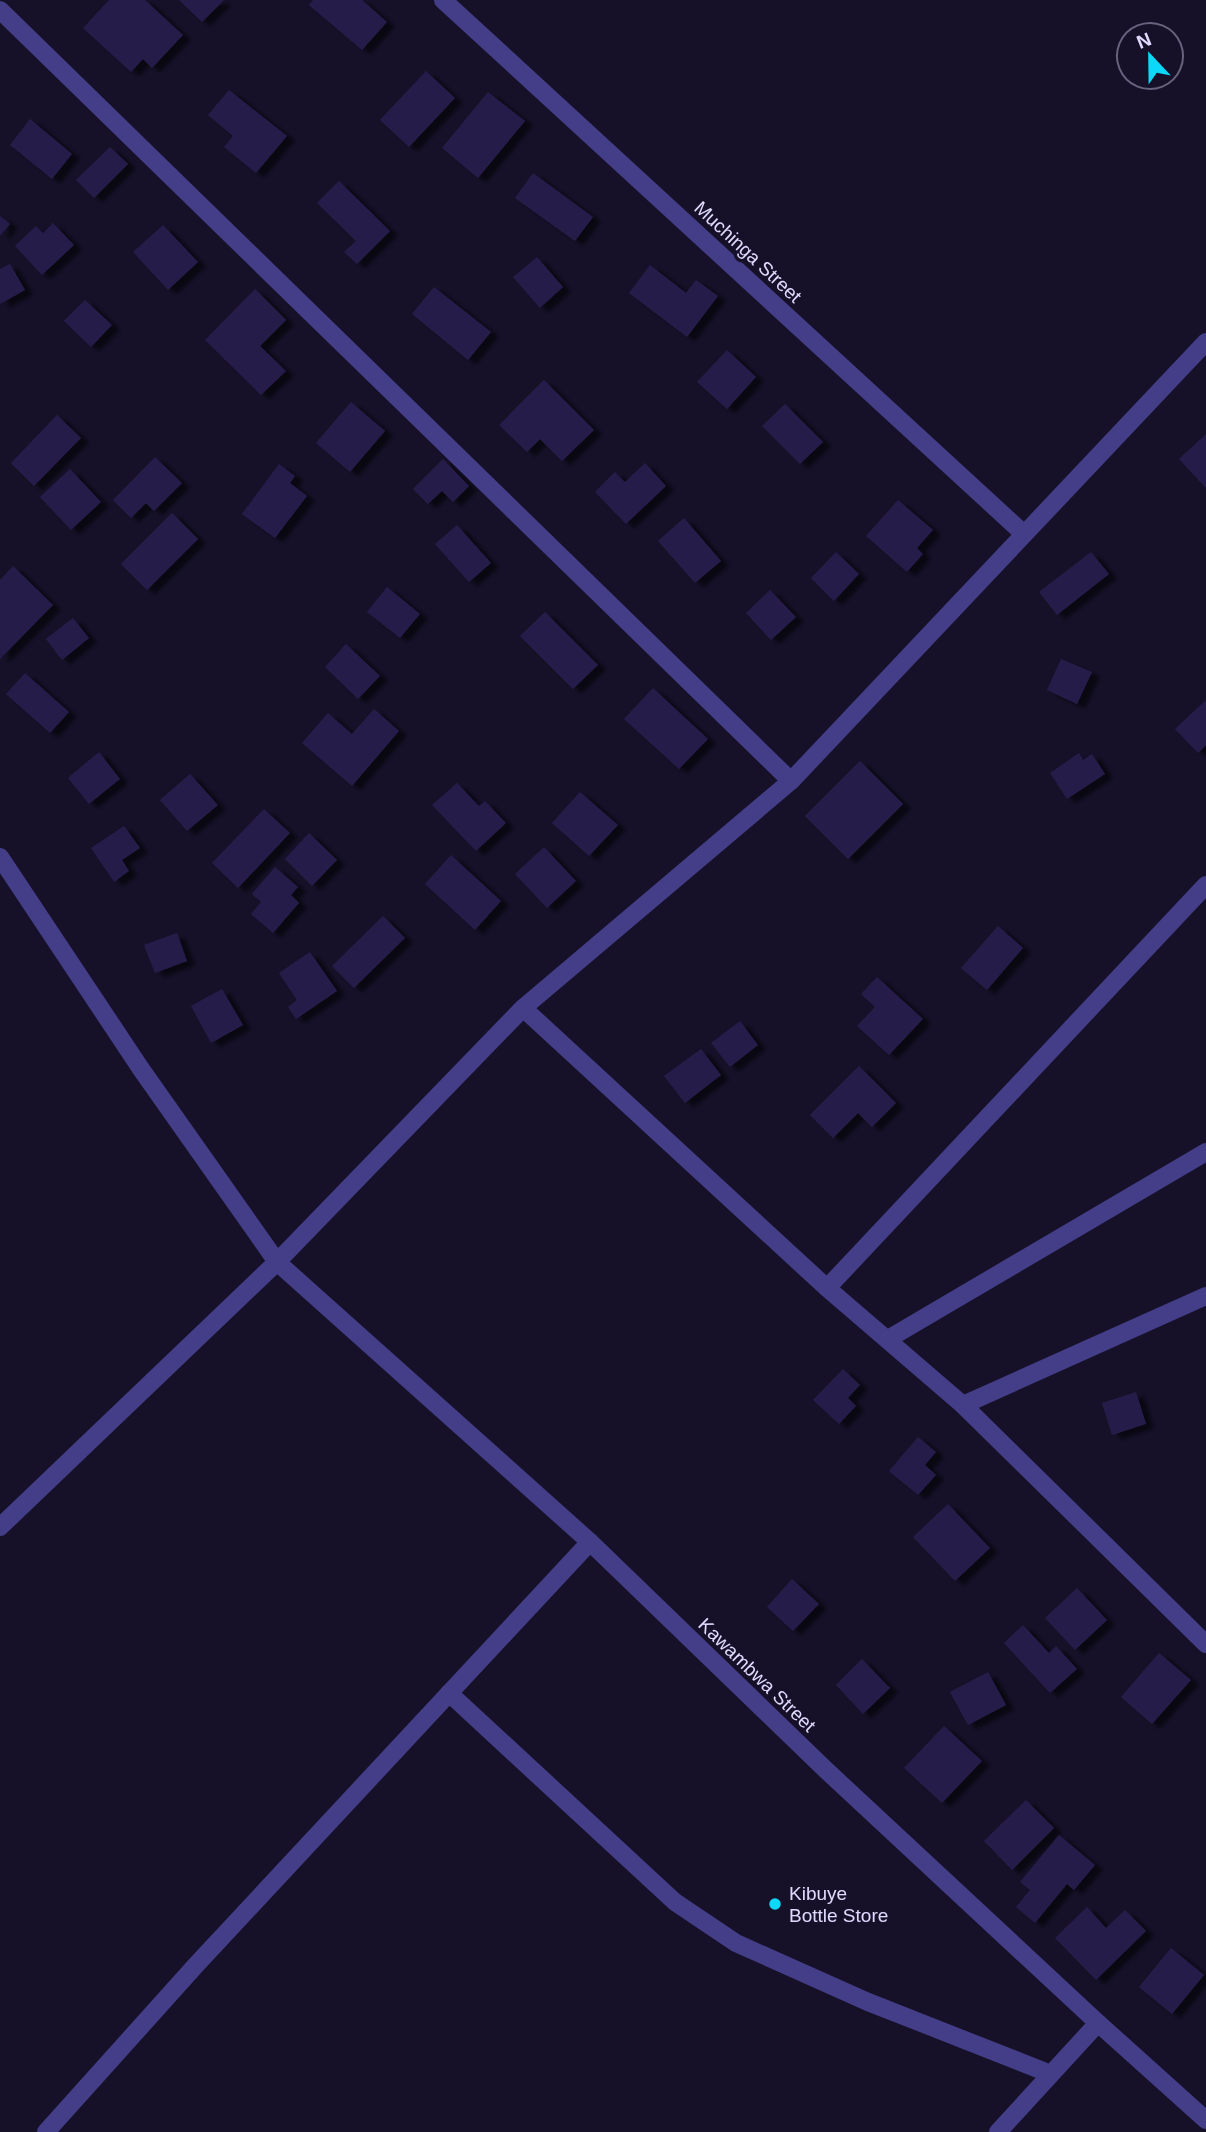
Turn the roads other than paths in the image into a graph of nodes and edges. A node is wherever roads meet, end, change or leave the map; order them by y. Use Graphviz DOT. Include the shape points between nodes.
graph roads {
  1 [pos="443,0"];
  2 [pos="0,10"];
  3 [pos="1206,342"];
  4 [pos="1024,534"];
  5 [pos="791,781"];
  6 [pos="0,857"];
  7 [pos="1206,885"];
  8 [pos="523,1008"];
  9 [pos="1206,1152"];
  10 [pos="277,1262"];
  11 [pos="827,1288"];
  12 [pos="1206,1296"];
  13 [pos="888,1339"];
  14 [pos="963,1405"];
  15 [pos="0,1527"];
  16 [pos="590,1542"];
  17 [pos="1206,1644"];
  18 [pos="449,1693"];
  19 [pos="1098,2023"];
  20 [pos="1051,2074"];
  21 [pos="1206,2120"];
  22 [pos="46,2132"];
  23 [pos="998,2132"];
  1 -- 4 [label="street, Muchinga Street"];
  2 -- 5 [label="street"];
  3 -- 4 [label="street"];
  4 -- 5 [label="street"];
  5 -- 8 [label="street"];
  6 -- 10 [label="street, Kawambwa Street"];
  7 -- 11 [label="street"];
  8 -- 10 [label="street"];
  8 -- 11 [label="street"];
  9 -- 13 [label="street"];
  10 -- 15 [label="street"];
  10 -- 16 [label="street, Kawambwa Street"];
  11 -- 13 [label="street"];
  12 -- 14 [label="street"];
  13 -- 14 [label="street"];
  14 -- 17 [label="street"];
  16 -- 18 [label="street"];
  16 -- 19 [label="street, Kawambwa Street" via="837,1781"];
  18 -- 20 [label="street" via="675,1902 736,1943 868,2002"];
  18 -- 22 [label="street"];
  19 -- 20 [label="street"];
  19 -- 21 [label="street, Kawambwa Street"];
  20 -- 23 [label="street"];
}
